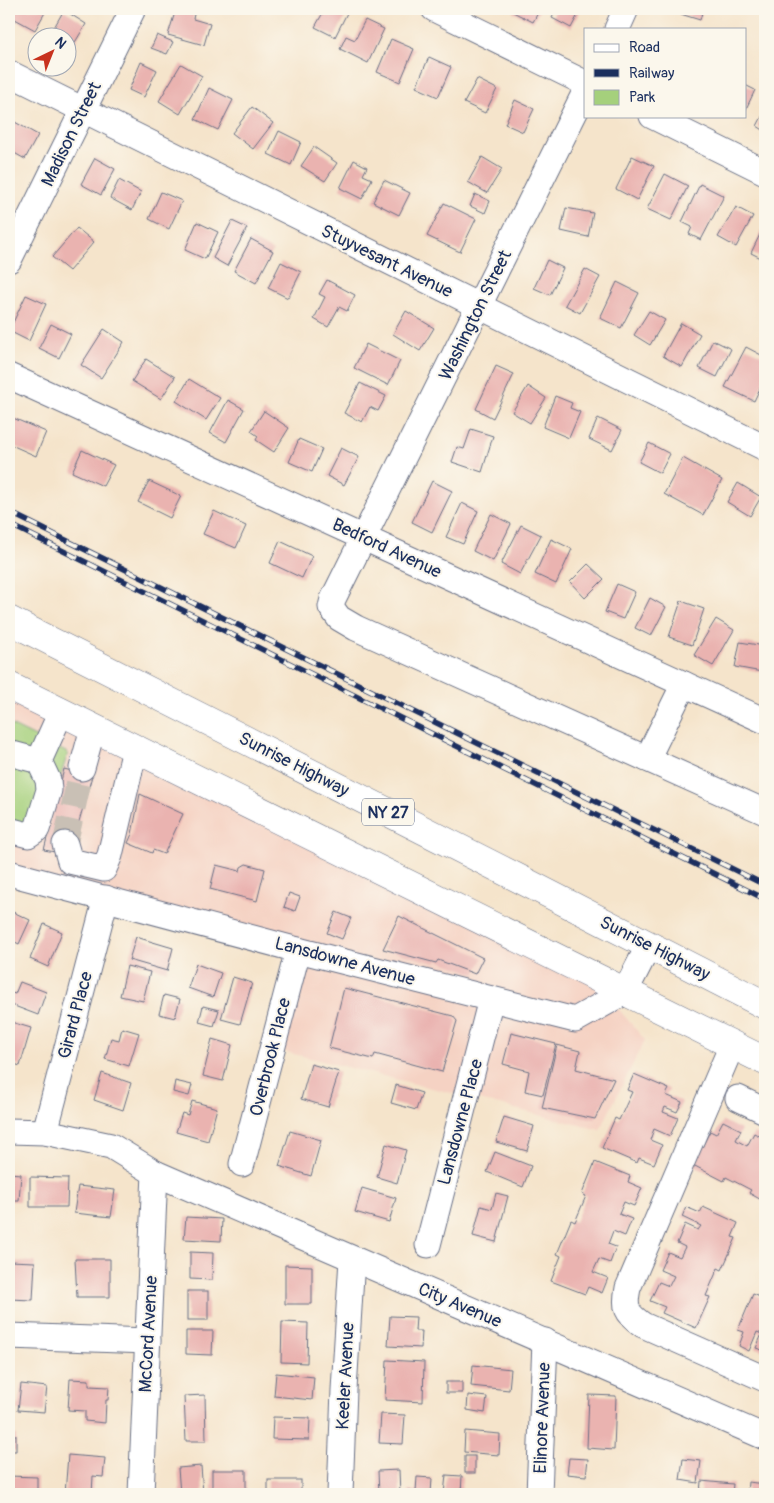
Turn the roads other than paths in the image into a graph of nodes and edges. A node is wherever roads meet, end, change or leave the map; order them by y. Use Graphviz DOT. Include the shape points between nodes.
graph roads {
  1 [pos="133,9"];
  2 [pos="434,9"];
  3 [pos="626,9"];
  4 [pos="616,28"];
  5 [pos="9,73"];
  6 [pos="584,83"];
  7 [pos="584,94"];
  8 [pos="83,110"];
  9 [pos="656,118"];
  10 [pos="765,172"];
  11 [pos="9,260"];
  12 [pos="479,307"];
  13 [pos="9,376"];
  14 [pos="765,448"];
  15 [pos="364,537"];
  16 [pos="9,620"];
  17 [pos="684,684"];
  18 [pos="9,686"];
  19 [pos="61,712"];
  20 [pos="765,721"];
  21 [pos="94,728"];
  22 [pos="134,749"];
  23 [pos="9,752"];
  24 [pos="648,759"];
  25 [pos="39,761"];
  26 [pos="82,768"];
  27 [pos="765,812"];
  28 [pos="9,830"];
  29 [pos="64,844"];
  30 [pos="9,873"];
  31 [pos="106,898"];
  32 [pos="649,944"];
  33 [pos="298,950"];
  34 [pos="625,992"];
  35 [pos="491,999"];
  36 [pos="765,1006"];
  37 [pos="732,1045"];
  38 [pos="765,1061"];
  39 [pos="738,1098"];
  40 [pos="765,1111"];
  41 [pos="9,1131"];
  42 [pos="45,1132"];
  43 [pos="242,1164"];
  44 [pos="155,1173"];
  45 [pos="428,1244"];
  46 [pos="352,1259"];
  47 [pos="9,1336"];
  48 [pos="148,1341"];
  49 [pos="545,1342"];
  50 [pos="765,1379"];
  51 [pos="765,1436"];
  52 [pos="141,1494"];
  53 [pos="340,1494"];
  54 [pos="539,1494"];
  1 -- 8 [label="street, Madison Street"];
  2 -- 6 [label="street"];
  3 -- 4 [label="street"];
  5 -- 8 [label="street, Stuyvesant Avenue"];
  7 -- 12 [label="street, Washington Street"];
  8 -- 11 [label="street, Madison Street"];
  8 -- 12 [label="street, Stuyvesant Avenue"];
  9 -- 10 [label="street"];
  12 -- 14 [label="street, Stuyvesant Avenue"];
  12 -- 15 [label="street, Washington Street"];
  13 -- 15 [label="street, Bedford Avenue"];
  15 -- 17 [label="street, Bedford Avenue"];
  15 -- 24 [label="street, Washington Street" via="333,599 331,607 339,618"];
  16 -- 32 [label="highway, Sunrise Highway / NY 27"];
  17 -- 20 [label="street, Bedford Avenue"];
  17 -- 24 [label="street"];
  18 -- 19 [label="highway"];
  19 -- 21 [label="highway"];
  19 -- 25 [label="street"];
  21 -- 22 [label="highway"];
  21 -- 26 [label="street"];
  22 -- 29 [label="street" via="104,869 70,861"];
  22 -- 34 [label="highway"];
  23 -- 25 [label="street"];
  24 -- 27 [label="street"];
  25 -- 28 [label="street" via="49,790 37,829 28,835"];
  30 -- 31 [label="street, Lansdowne Avenue"];
  31 -- 33 [label="street, Lansdowne Avenue"];
  31 -- 42 [label="street, Girard Place"];
  32 -- 34 [label="street"];
  32 -- 36 [label="highway, Sunrise Highway / NY 27"];
  33 -- 35 [label="street, Lansdowne Avenue"];
  33 -- 43 [label="street, Overbrook Place"];
  34 -- 35 [label="street, Lansdowne Avenue" via="575,1020"];
  34 -- 37 [label="highway"];
  35 -- 45 [label="street, Lansdowne Place"];
  37 -- 38 [label="highway"];
  37 -- 50 [label="street" via="628,1288 625,1304 631,1317 643,1325"];
  39 -- 40 [label="street"];
  41 -- 42 [label="street, City Avenue"];
  42 -- 44 [label="street, City Avenue" via="111,1146"];
  44 -- 46 [label="street, City Avenue"];
  44 -- 48 [label="street, McCord Avenue"];
  46 -- 49 [label="street, City Avenue"];
  46 -- 53 [label="street, Keeler Avenue"];
  47 -- 48 [label="street"];
  48 -- 52 [label="street, McCord Avenue"];
  49 -- 51 [label="street, City Avenue"];
  49 -- 54 [label="street, Elinore Avenue"];
}
